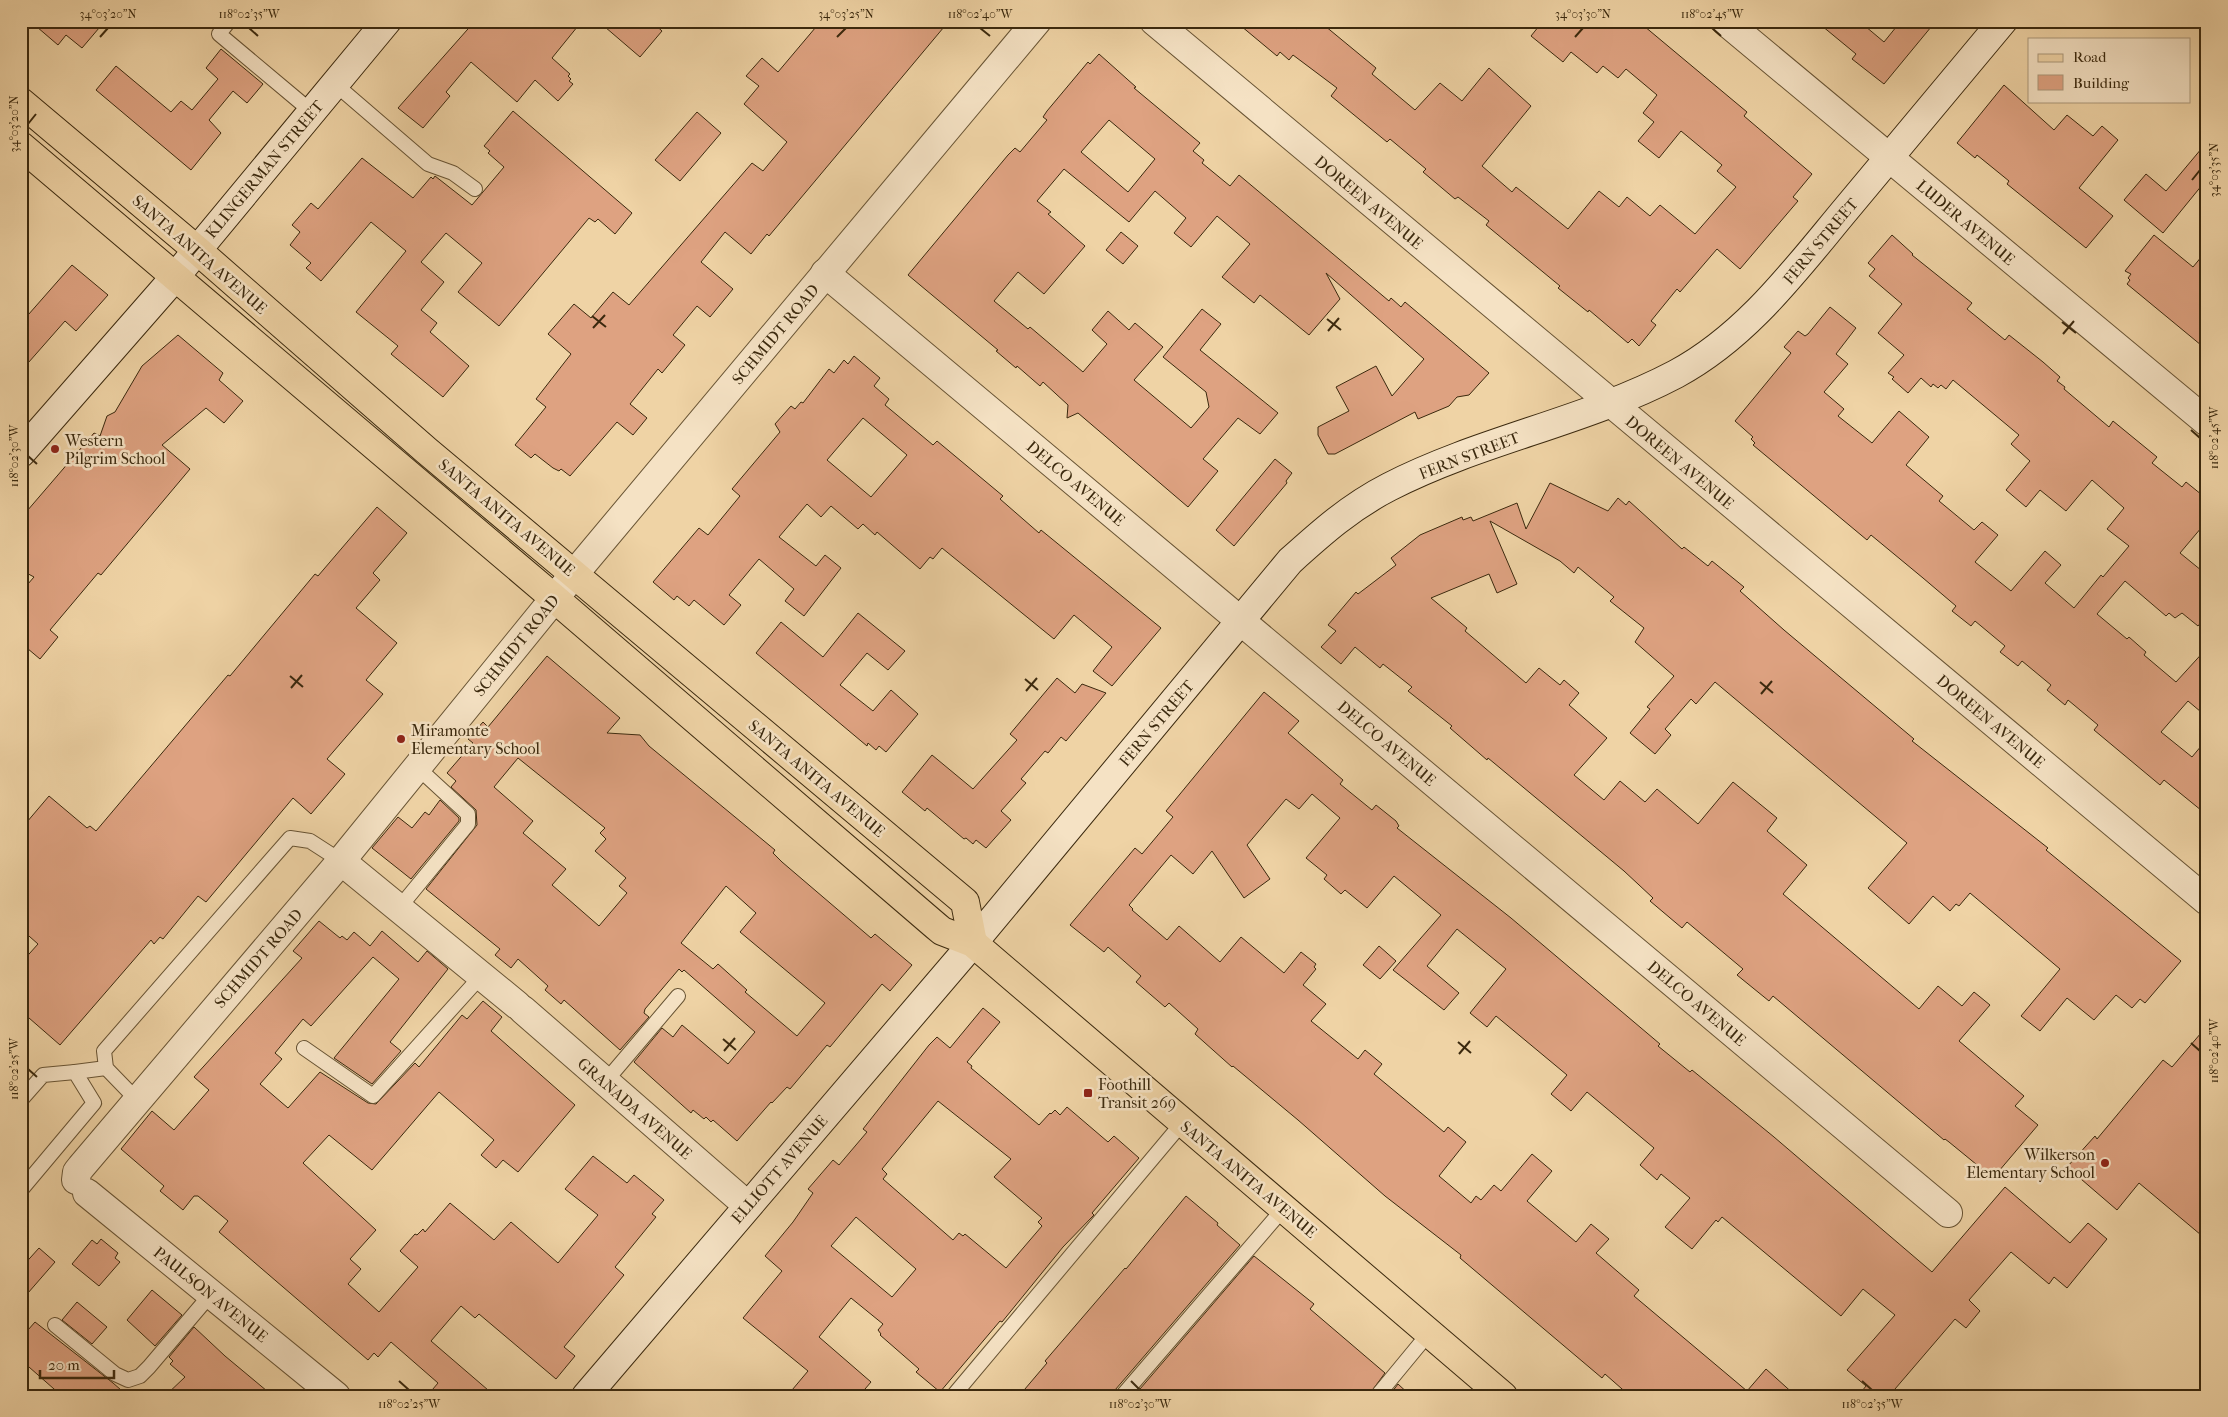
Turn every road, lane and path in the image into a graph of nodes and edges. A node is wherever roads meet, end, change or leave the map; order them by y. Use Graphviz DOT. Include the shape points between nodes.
graph roads {
  1 [pos="229,21"];
  2 [pos="387,21"];
  3 [pos="1037,21"];
  4 [pos="1154,21"];
  5 [pos="1725,21"];
  6 [pos="2004,21"];
  7 [pos="335,84"];
  8 [pos="21,102"];
  9 [pos="312,112"];
  10 [pos="21,146"];
  11 [pos="1889,158"];
  12 [pos="475,189"];
  13 [pos="197,250"];
  14 [pos="825,273"];
  15 [pos="174,277"];
  16 [pos="1609,403"];
  17 [pos="2207,422"];
  18 [pos="21,453"];
  19 [pos="575,573"];
  20 [pos="554,598"];
  21 [pos="1242,621"];
  22 [pos="417,767"];
  23 [pos="341,861"];
  24 [pos="2207,901"];
  25 [pos="399,908"];
  26 [pos="973,943"];
  27 [pos="482,975"];
  28 [pos="678,996"];
  29 [pos="304,1048"];
  30 [pos="106,1068"];
  31 [pos="75,1072"];
  32 [pos="605,1082"];
  33 [pos="21,1100"];
  34 [pos="137,1100"];
  35 [pos="1183,1122"];
  36 [pos="82,1186"];
  37 [pos="21,1190"];
  38 [pos="747,1205"];
  39 [pos="1284,1208"];
  40 [pos="1948,1213"];
  41 [pos="211,1294"];
  42 [pos="55,1324"];
  43 [pos="1429,1333"];
  44 [pos="336,1396"];
  45 [pos="586,1396"];
  46 [pos="953,1396"];
  47 [pos="1122,1396"];
  48 [pos="1377,1396"];
  49 [pos="1503,1396"];
  1 -- 9 [label="lane" via="219,34"];
  2 -- 7 [label="street, KLINGERMAN STREET"];
  3 -- 14 [label="street, SCHMIDT ROAD"];
  4 -- 16 [label="street, DOREEN AVENUE"];
  5 -- 11 [label="street, LUDER AVENUE"];
  6 -- 11 [label="street, FERN STREET"];
  7 -- 9 [label="street, KLINGERMAN STREET"];
  7 -- 12 [label="lane" via="428,164 454,173"];
  8 -- 13 [label="main road, SANTA ANITA AVENUE"];
  9 -- 13 [label="street, KLINGERMAN STREET"];
  10 -- 15 [label="main road, SANTA ANITA AVENUE"];
  11 -- 16 [label="street, FERN STREET" via="1776,292 1727,341 1676,374"];
  11 -- 17 [label="street, LUDER AVENUE"];
  13 -- 15 [label="street, KLINGERMAN STREET"];
  13 -- 19 [label="main road, SANTA ANITA AVENUE" via="427,450"];
  14 -- 19 [label="street, SCHMIDT ROAD"];
  14 -- 21 [label="street, DELCO AVENUE"];
  15 -- 18 [label="street, KLINGERMAN STREET"];
  15 -- 20 [label="main road, SANTA ANITA AVENUE"];
  16 -- 21 [label="street, FERN STREET" via="1440,464 1388,487 1338,518 1317,536 1290,562"];
  16 -- 24 [label="street, DOREEN AVENUE"];
  19 -- 20 [label="street, SCHMIDT ROAD"];
  19 -- 26 [label="main road, SANTA ANITA AVENUE" via="965,902"];
  20 -- 22 [label="street, SCHMIDT ROAD"];
  20 -- 26 [label="main road, SANTA ANITA AVENUE" via="942,931"];
  21 -- 26 [label="street, FERN STREET"];
  21 -- 40 [label="street, DELCO AVENUE"];
  22 -- 23 [label="street, SCHMIDT ROAD"];
  22 -- 25 [label="lane" via="468,814 468,824"];
  23 -- 25 [label="street, GRANADA AVENUE"];
  23 -- 30 [label="lane" via="310,841 290,838 104,1051"];
  23 -- 34 [label="street, SCHMIDT ROAD"];
  25 -- 27 [label="street, GRANADA AVENUE"];
  26 -- 35 [label="main road, SANTA ANITA AVENUE"];
  26 -- 38 [label="street, ELLIOTT AVENUE"];
  27 -- 29 [label="lane" via="373,1096"];
  27 -- 32 [label="street, GRANADA AVENUE"];
  28 -- 32 [label="lane"];
  30 -- 31 [label="lane"];
  30 -- 34 [label="lane"];
  31 -- 33 [label="lane" via="43,1075"];
  31 -- 37 [label="lane" via="94,1103"];
  32 -- 38 [label="street, GRANADA AVENUE"];
  34 -- 36 [label="street, SCHMIDT ROAD" via="77,1172"];
  35 -- 39 [label="main road, SANTA ANITA AVENUE"];
  35 -- 46 [label="lane"];
  36 -- 41 [label="street, PAULSON AVENUE"];
  38 -- 45 [label="street, ELLIOTT AVENUE"];
  39 -- 43 [label="main road, SANTA ANITA AVENUE"];
  39 -- 47 [label="lane"];
  41 -- 42 [label="lane" via="149,1367 140,1376 128,1380 115,1374"];
  41 -- 44 [label="street, PAULSON AVENUE"];
  43 -- 48 [label="lane"];
  43 -- 49 [label="main road, SANTA ANITA AVENUE"];
}
